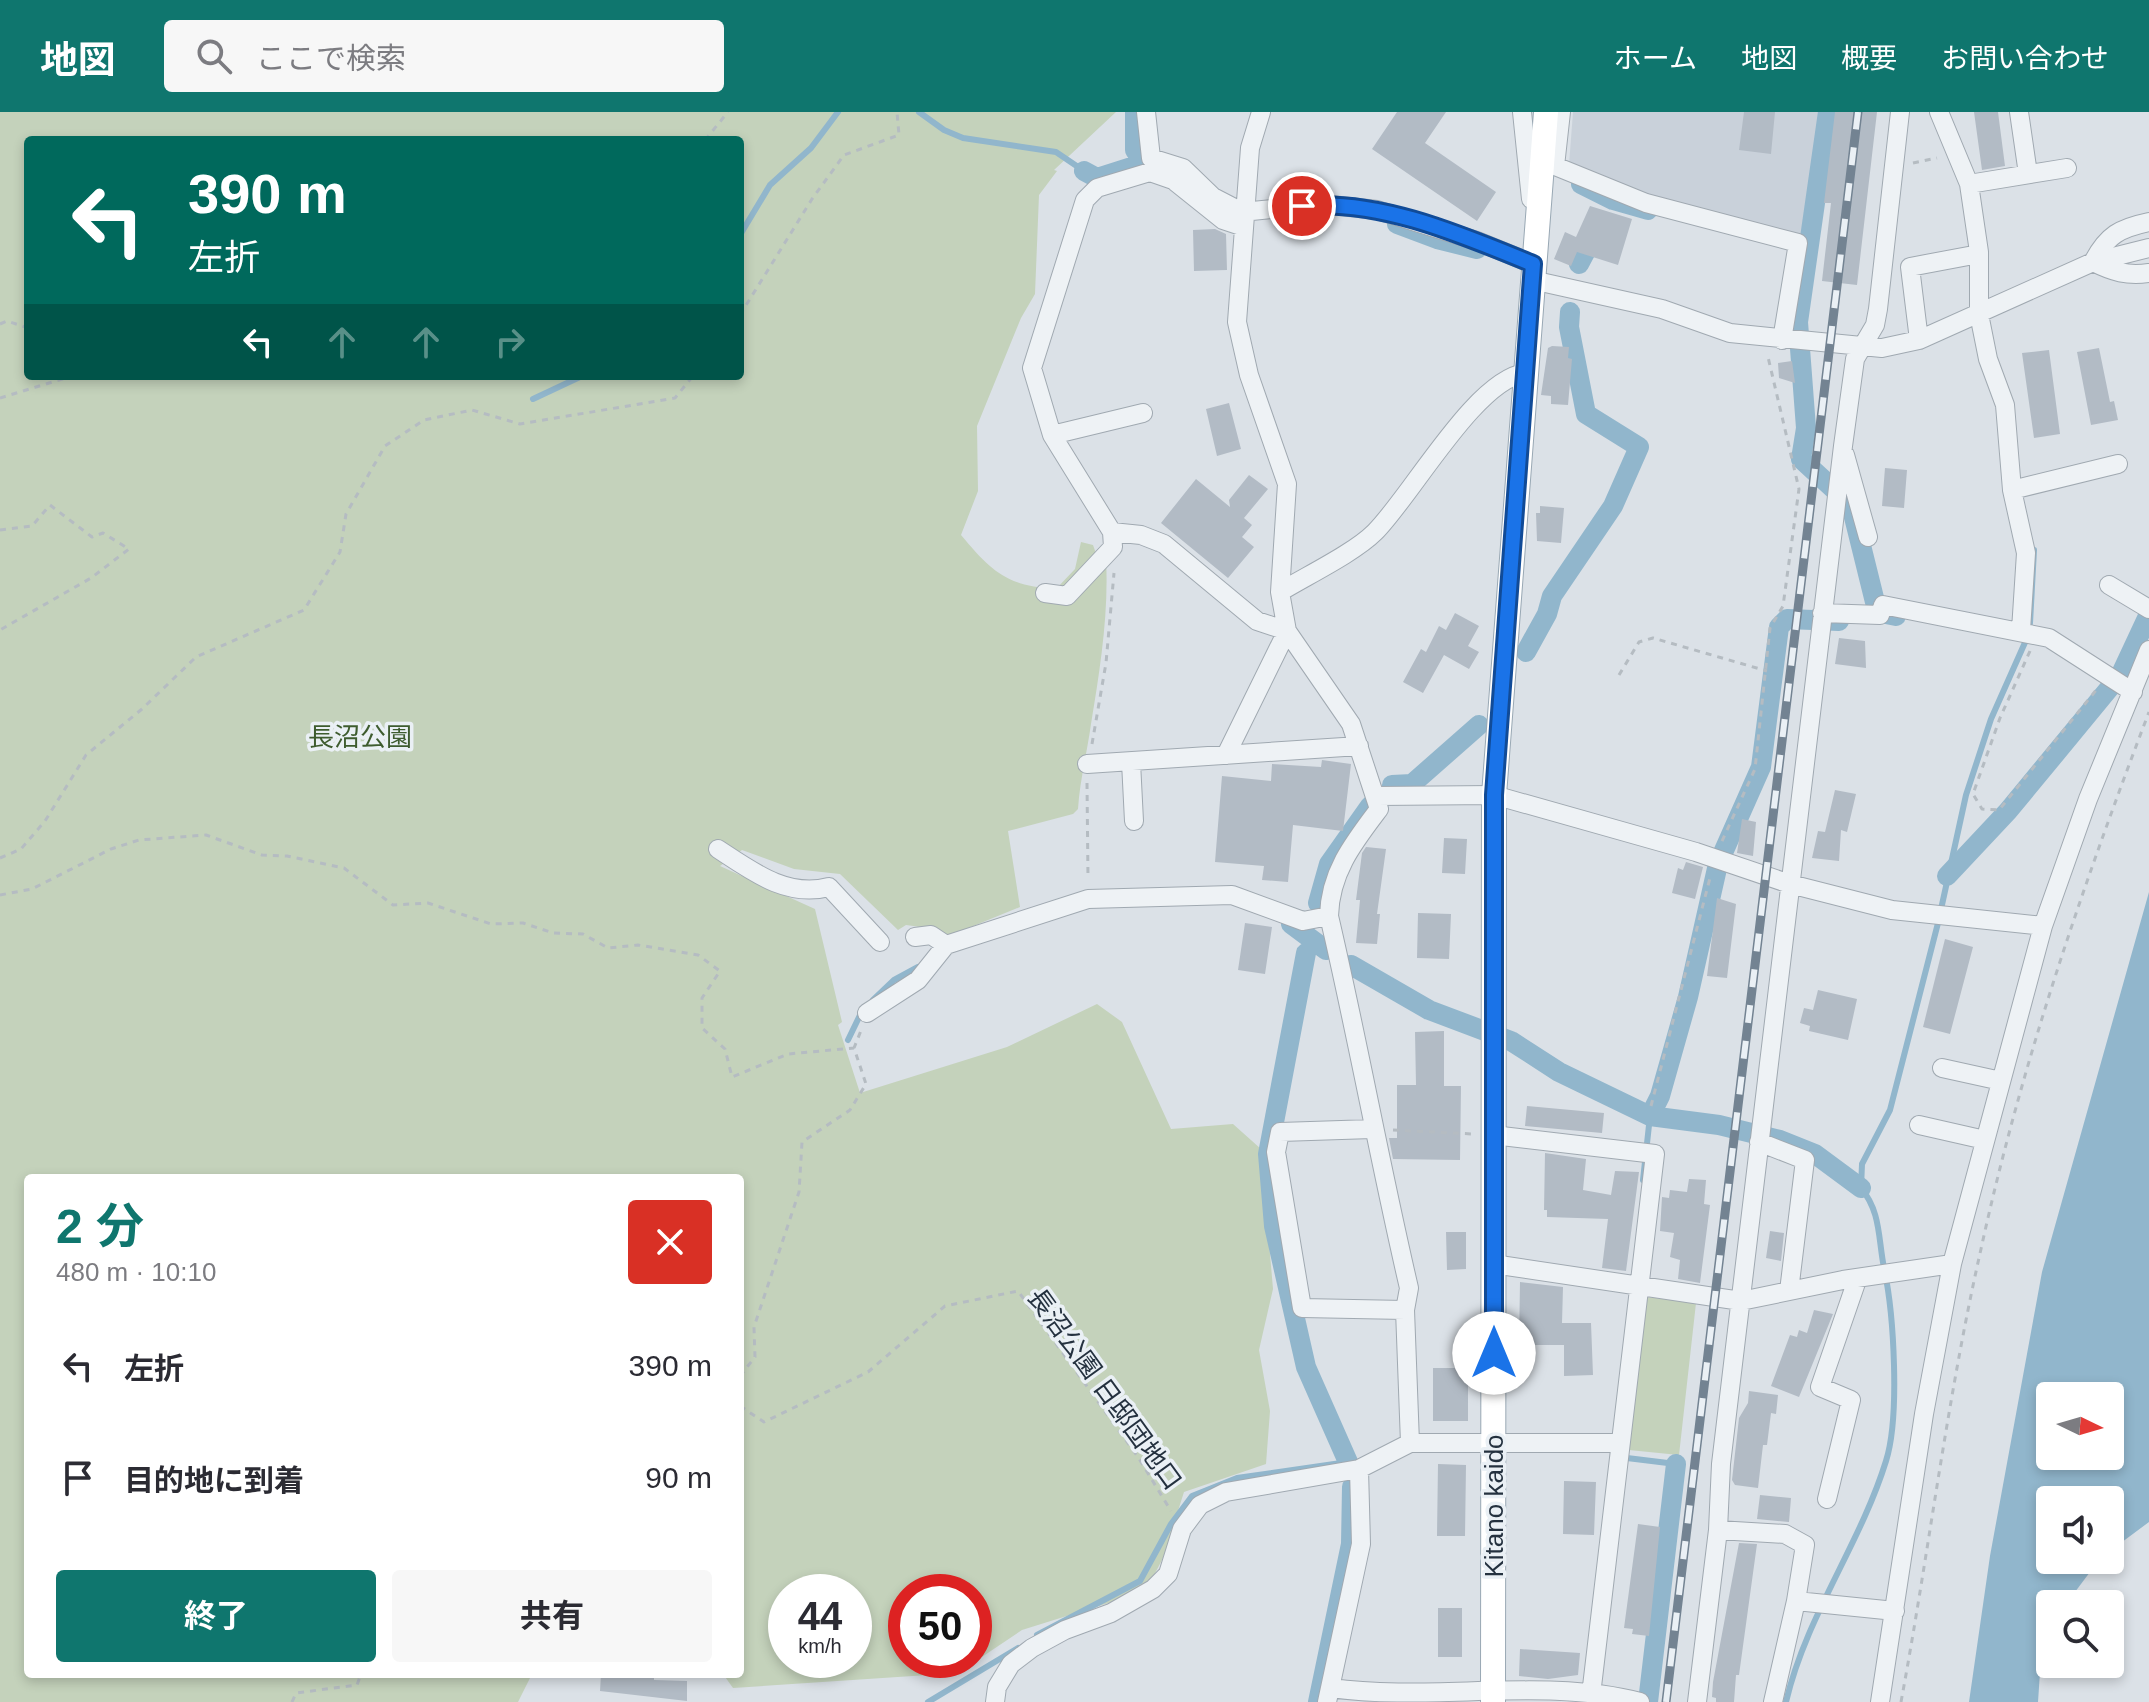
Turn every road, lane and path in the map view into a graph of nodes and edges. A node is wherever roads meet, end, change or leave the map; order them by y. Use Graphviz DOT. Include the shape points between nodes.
graph roads {
  1 [pos="728,112"];
  2 [pos="897,112"];
  3 [pos="1261,112"];
  4 [pos="1522,112"];
  5 [pos="1546,112"];
  6 [pos="1561,112"];
  7 [pos="1900,112"];
  8 [pos="1939,112"];
  9 [pos="2019,112"];
  10 [pos="1146,120"];
  11 [pos="708,136"];
  12 [pos="1956,154"];
  13 [pos="1893,168"];
  14 [pos="2067,168"];
  15 [pos="2028,174"];
  16 [pos="1969,184"];
  17 [pos="1243,219"];
  18 [pos="2149,222"];
  19 [pos="1535,237"];
  20 [pos="2149,248"];
  21 [pos="1979,254"];
  22 [pos="2093,262"];
  23 [pos="1533,272"];
  24 [pos="2149,273"];
  25 [pos="744,309"];
  26 [pos="1979,314"];
  27 [pos="0,324"];
  28 [pos="24,327"];
  29 [pos="1763,338"];
  30 [pos="1782,340"];
  31 [pos="1919,340"];
  32 [pos="1861,347"];
  33 [pos="1525,373"];
  34 [pos="59,380"];
  35 [pos="690,380"];
  36 [pos="0,398"];
  37 [pos="1143,413"];
  38 [pos="1052,435"];
  39 [pos="1843,446"];
  40 [pos="2118,464"];
  41 [pos="2012,490"];
  42 [pos="0,530"];
  43 [pos="1868,537"];
  44 [pos="1113,540"];
  45 [pos="2109,585"];
  46 [pos="1280,592"];
  47 [pos="1045,593"];
  48 [pos="2149,609"];
  49 [pos="1822,613"];
  50 [pos="0,630"];
  51 [pos="1287,631"];
  52 [pos="2030,632"];
  53 [pos="2149,650"];
  54 [pos="1767,671"];
  55 [pos="1619,675"];
  56 [pos="2107,677"];
  57 [pos="2133,692"];
  58 [pos="2149,712"];
  59 [pos="1359,746"];
  60 [pos="1226,755"];
  61 [pos="1131,762"];
  62 [pos="1087,764"];
  63 [pos="1494,795"];
  64 [pos="1377,796"];
  65 [pos="1134,821"];
  66 [pos="718,849"];
  67 [pos="1714,857"];
  68 [pos="0,858"];
  69 [pos="1790,884"];
  70 [pos="0,895"];
  71 [pos="1088,899"];
  72 [pos="1329,916"];
  73 [pos="2043,926"];
  74 [pos="915,937"];
  75 [pos="880,942"];
  76 [pos="946,945"];
  77 [pos="867,1013"];
  78 [pos="854,1048"];
  79 [pos="1942,1068"];
  80 [pos="2001,1081"];
  81 [pos="1651,1106"];
  82 [pos="1919,1125"];
  83 [pos="1372,1129"];
  84 [pos="1493,1135"];
  85 [pos="1985,1140"];
  86 [pos="1759,1142"];
  87 [pos="1493,1264"];
  88 [pos="1952,1264"];
  89 [pos="1857,1280"];
  90 [pos="1639,1286"];
  91 [pos="1789,1291"];
  92 [pos="1741,1301"];
  93 [pos="1405,1310"];
  94 [pos="744,1371"];
  95 [pos="744,1409"];
  96 [pos="1495,1442"];
  97 [pos="1410,1443"];
  98 [pos="1620,1443"];
  99 [pos="1359,1469"];
  100 [pos="1827,1499"];
  101 [pos="1182,1529"];
  102 [pos="1718,1530"];
  103 [pos="1796,1601"];
  104 [pos="1895,1611"];
  105 [pos="360,1678"];
  106 [pos="1329,1695"];
  107 [pos="1591,1695"];
  108 [pos="1493,1698"];
  109 [pos="292,1702"];
  110 [pos="995,1702"];
  111 [pos="1640,1702"];
  112 [pos="1697,1702"];
  113 [pos="1773,1702"];
  114 [pos="1880,1702"];
  115 [pos="1901,1702"];
  1 -- 11 [label="path"];
  2 -- 25 [label="path" via="899,135 844,155"];
  3 -- 17 [label="street" via="1250,148"];
  4 -- 19 [label="street"];
  5 -- 19 [label="main road, Kitano kaido"];
  6 -- 30 [label="street" via="1555,166 1646,203 1798,243"];
  7 -- 13 [label="street"];
  8 -- 12 [label="street"];
  9 -- 15 [label="street"];
  10 -- 17 [label="street" via="1151,158 1183,168"];
  12 -- 13 [label="path"];
  12 -- 16 [label="street"];
  13 -- 32 [label="street" via="1878,309"];
  14 -- 15 [label="street"];
  15 -- 16 [label="street"];
  16 -- 21 [label="street"];
  17 -- 23 [label="street" via="1322,204 1377,210 1477,241"];
  17 -- 38 [label="street" via="1223,220 1173,180 1150,172 1097,188 1085,200 1032,368"];
  17 -- 46 [label="street" via="1237,322 1249,375 1287,484"];
  18 -- 22 [label="street" via="2123,228 2105,240"];
  19 -- 23 [label="main road, Kitano kaido"];
  20 -- 22 [label="street"];
  21 -- 26 [label="street"];
  21 -- 31 [label="street" via="1910,267"];
  22 -- 24 [label="street" via="2131,276"];
  22 -- 26 [label="street"];
  23 -- 29 [label="street" via="1730,333"];
  23 -- 33 [label="main road, Kitano kaido"];
  26 -- 31 [label="street"];
  26 -- 41 [label="street" via="2005,405"];
  27 -- 28 [label="path"];
  29 -- 30 [label="street"];
  29 -- 54 [label="path" via="1799,489 1783,606 1770,628"];
  30 -- 32 [label="street"];
  31 -- 32 [label="street" via="1898,347"];
  32 -- 39 [label="street"];
  33 -- 46 [label="street" via="1509,375 1463,421 1373,534"];
  33 -- 63 [label="main road, Kitano kaido"];
  34 -- 36 [label="path"];
  35 -- 68 [label="path" via="675,398 520,424 472,410 424,420 385,446 346,514 340,552 304,610 196,657 86,755 45,821 21,849"];
  37 -- 38 [label="street"];
  38 -- 44 [label="street"];
  39 -- 43 [label="street"];
  39 -- 49 [label="street"];
  40 -- 41 [label="street"];
  41 -- 52 [label="street" via="2026,553"];
  42 -- 50 [label="path" via="32,526 50,505 92,537 103,533 129,549 91,578"];
  44 -- 47 [label="street" via="1067,596"];
  44 -- 51 [label="street" via="1141,535 1164,544 1257,621"];
  44 -- 62 [label="path" via="1104,676"];
  45 -- 48 [label="street"];
  46 -- 51 [label="street"];
  49 -- 52 [label="street" via="1880,615 1883,605"];
  49 -- 69 [label="street"];
  51 -- 59 [label="street" via="1335,697"];
  51 -- 60 [label="street"];
  52 -- 56 [label="street" via="2049,638"];
  52 -- 56 [label="path" via="1973,794 1982,809 1999,810"];
  53 -- 57 [label="street"];
  54 -- 55 [label="path" via="1653,638 1639,642"];
  54 -- 67 [label="path" via="1755,769"];
  56 -- 57 [label="street"];
  57 -- 73 [label="street"];
  58 -- 115 [label="path" via="2064,947 2003,1157 1961,1343"];
  59 -- 60 [label="street"];
  59 -- 64 [label="street"];
  60 -- 61 [label="street"];
  61 -- 62 [label="street"];
  61 -- 65 [label="street"];
  62 -- 71 [label="path"];
  63 -- 64 [label="street"];
  63 -- 67 [label="street"];
  63 -- 84 [label="main road, Kitano kaido"];
  64 -- 72 [label="street" via="1379,809 1339,867"];
  66 -- 75 [label="street" via="795,891 829,887"];
  67 -- 69 [label="street"];
  67 -- 81 [label="path"];
  69 -- 73 [label="street" via="1931,917"];
  69 -- 86 [label="street"];
  70 -- 78 [label="path" via="32,889 139,840 206,835 262,855 344,868 393,905 428,903 491,924 523,923 553,933 583,934 608,948 638,945 698,955 720,971 702,998 702,1028 725,1049 732,1077 788,1054"];
  71 -- 72 [label="street" via="1232,895 1303,921"];
  71 -- 76 [label="street"];
  72 -- 83 [label="street"];
  73 -- 80 [label="street"];
  74 -- 76 [label="street" via="931,935"];
  76 -- 77 [label="street" via="918,980"];
  77 -- 78 [label="path"];
  78 -- 94 [label="path" via="866,1084 850,1110 802,1142 799,1192 758,1312 755,1357"];
  79 -- 80 [label="street"];
  80 -- 85 [label="street"];
  82 -- 85 [label="street"];
  83 -- 84 [label="path"];
  83 -- 93 [label="street" via="1409,1288"];
  83 -- 93 [label="street" via="1280,1132 1276,1152 1302,1308"];
  84 -- 87 [label="main road, Kitano kaido"];
  84 -- 90 [label="street" via="1655,1154"];
  85 -- 88 [label="street"];
  86 -- 91 [label="street" via="1805,1160"];
  86 -- 92 [label="street"];
  87 -- 90 [label="street"];
  87 -- 96 [label="main road, Kitano kaido"];
  88 -- 89 [label="street"];
  88 -- 104 [label="street"];
  89 -- 91 [label="street"];
  89 -- 100 [label="street" via="1820,1387 1851,1400"];
  90 -- 92 [label="street"];
  90 -- 98 [label="street"];
  91 -- 92 [label="street"];
  92 -- 102 [label="street"];
  93 -- 97 [label="street"];
  95 -- 101 [label="path, 長沼公園 日邸団地口" via="764,1422 868,1372 945,1306 1018,1291 1138,1457"];
  96 -- 97 [label="street"];
  96 -- 98 [label="street"];
  96 -- 108 [label="main road, Kitano kaido"];
  97 -- 99 [label="street"];
  98 -- 107 [label="street"];
  99 -- 101 [label="street" via="1226,1492 1200,1505"];
  99 -- 106 [label="street" via="1361,1544"];
  101 -- 110 [label="street" via="1168,1574 1153,1589 1032,1648 1011,1664"];
  102 -- 103 [label="street" via="1785,1534 1805,1545"];
  102 -- 112 [label="street"];
  103 -- 104 [label="street"];
  103 -- 113 [label="street"];
  104 -- 114 [label="street"];
  105 -- 109 [label="path" via="357,1685 296,1693"];
  106 -- 108 [label="street"];
  107 -- 108 [label="street"];
  107 -- 111 [label="street"];
}
